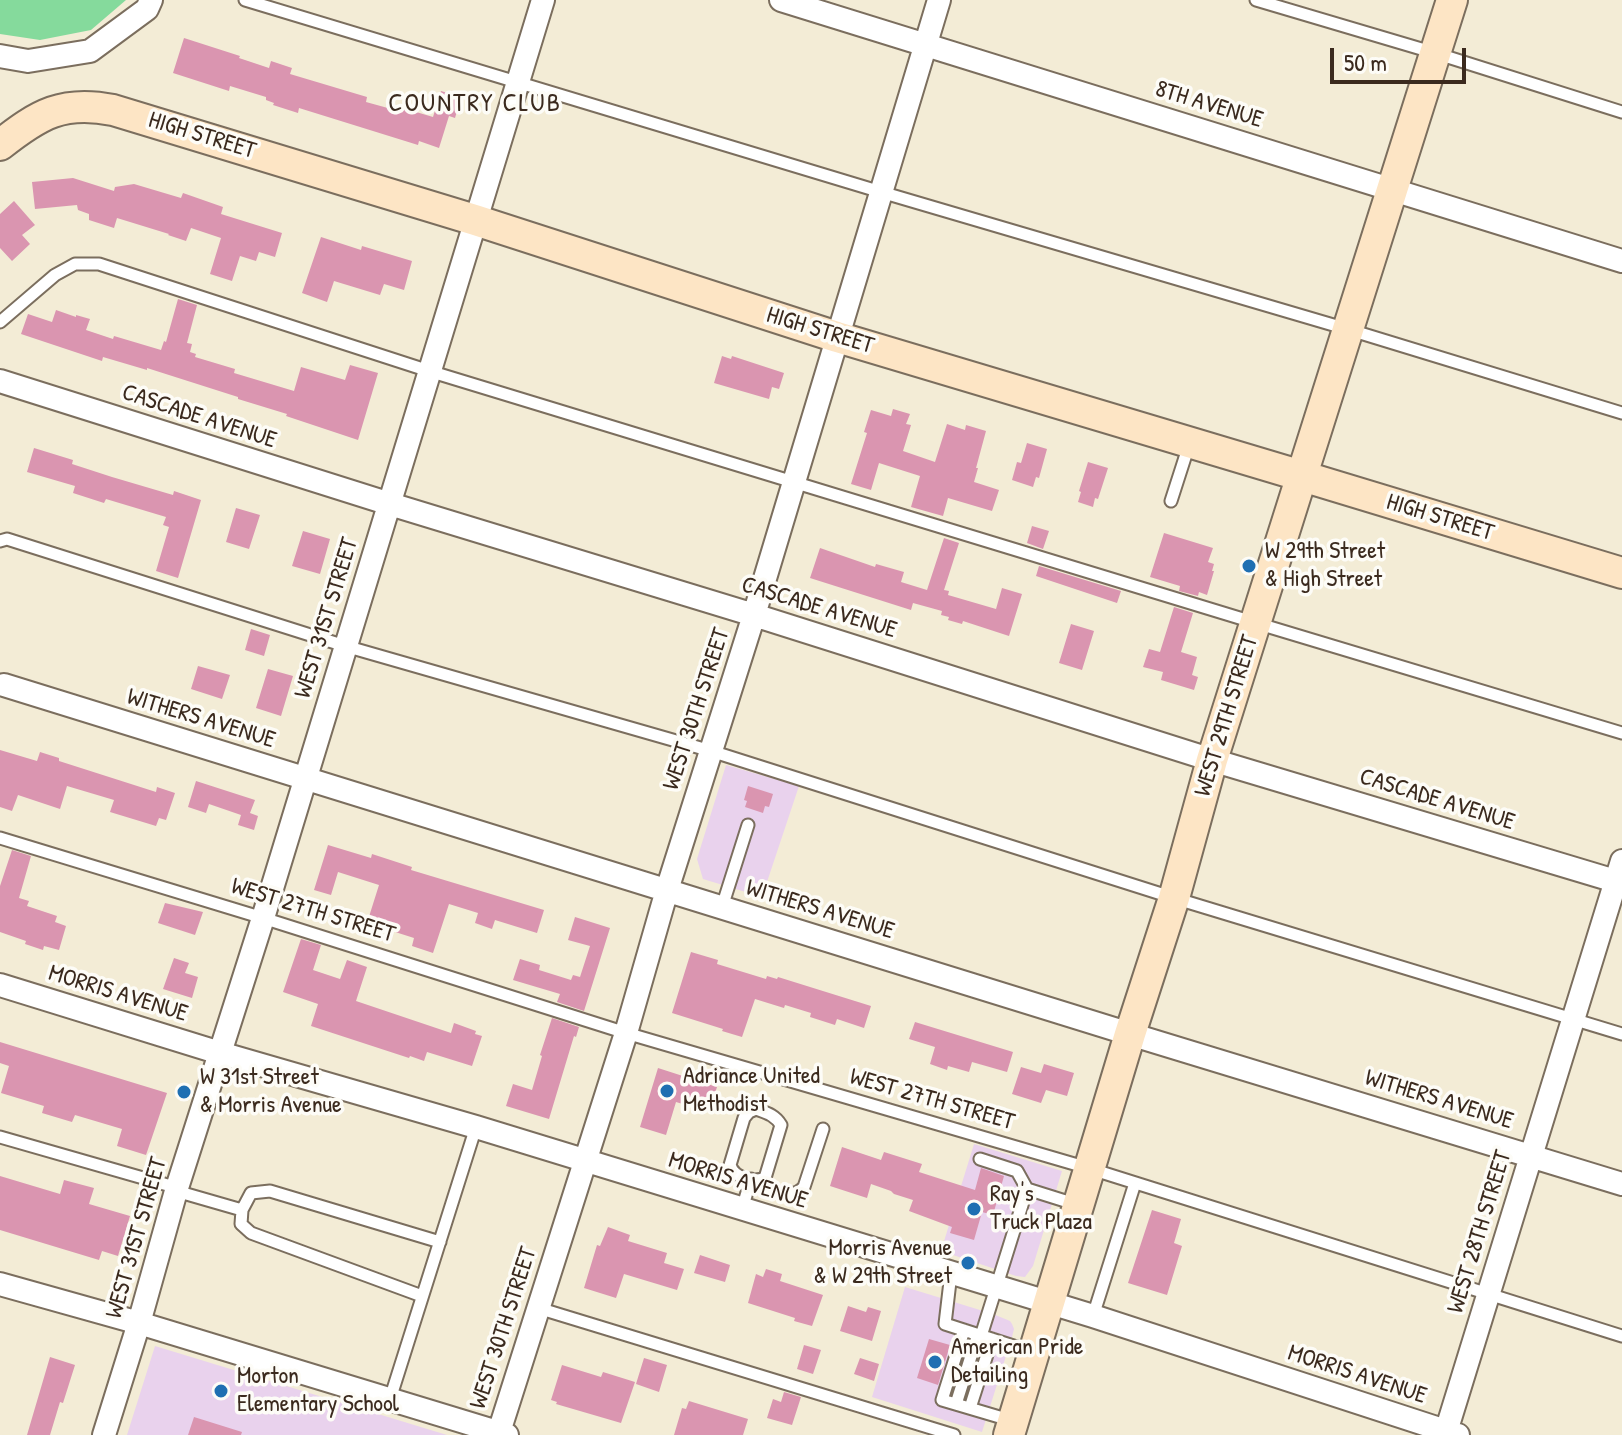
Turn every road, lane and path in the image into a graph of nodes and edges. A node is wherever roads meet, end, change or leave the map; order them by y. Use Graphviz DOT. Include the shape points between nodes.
graph roads {
  1 [pos="151,0"];
  2 [pos="245,0"];
  3 [pos="543,0"];
  4 [pos="781,0"];
  5 [pos="939,0"];
  6 [pos="1256,0"];
  7 [pos="1452,0"];
  8 [pos="926,44"];
  9 [pos="1435,53"];
  10 [pos="0,56"];
  11 [pos="518,82"];
  12 [pos="1622,112"];
  13 [pos="11,136"];
  14 [pos="1393,190"];
  15 [pos="881,192"];
  16 [pos="475,220"];
  17 [pos="1622,261"];
  18 [pos="0,322"];
  19 [pos="1347,329"];
  20 [pos="837,337"];
  21 [pos="429,371"];
  22 [pos="0,381"];
  23 [pos="1622,413"];
  24 [pos="1190,442"];
  25 [pos="1302,476"];
  26 [pos="793,482"];
  27 [pos="1171,501"];
  28 [pos="390,504"];
  29 [pos="0,541"];
  30 [pos="1622,573"];
  31 [pos="754,615"];
  32 [pos="1256,623"];
  33 [pos="345,646"];
  34 [pos="4,685"];
  35 [pos="1622,733"];
  36 [pos="711,751"];
  37 [pos="1212,760"];
  38 [pos="305,778"];
  39 [pos="748,825"];
  40 [pos="0,838"];
  41 [pos="1620,875"];
  42 [pos="667,890"];
  43 [pos="1174,898"];
  44 [pos="722,907"];
  45 [pos="263,918"];
  46 [pos="0,985"];
  47 [pos="1573,1018"];
  48 [pos="626,1033"];
  49 [pos="1130,1034"];
  50 [pos="1622,1034"];
  51 [pos="220,1053"];
  52 [pos="476,1127"];
  53 [pos="823,1129"];
  54 [pos="0,1137"];
  55 [pos="1531,1155"];
  56 [pos="980,1159"];
  57 [pos="584,1161"];
  58 [pos="1088,1168"];
  59 [pos="754,1180"];
  60 [pos="1135,1183"];
  61 [pos="1622,1184"];
  62 [pos="1027,1189"];
  63 [pos="177,1190"];
  64 [pos="1078,1205"];
  65 [pos="742,1209"];
  66 [pos="242,1210"];
  67 [pos="440,1242"];
  68 [pos="951,1273"];
  69 [pos="0,1284"];
  70 [pos="997,1286"];
  71 [pos="1489,1294"];
  72 [pos="422,1296"];
  73 [pos="1049,1302"];
  74 [pos="538,1308"];
  75 [pos="1093,1316"];
  76 [pos="139,1323"];
  77 [pos="964,1330"];
  78 [pos="984,1336"];
  79 [pos="1622,1336"];
  80 [pos="1034,1352"];
  81 [pos="390,1399"];
  82 [pos="956,1404"];
  83 [pos="970,1408"];
  84 [pos="1011,1428"];
  85 [pos="503,1434"];
  86 [pos="1450,1434"];
  87 [pos="104,1435"];
  88 [pos="954,1435"];
  1 -- 10 [label="street" via="147,9 90,51 28,61"];
  2 -- 11 [label="lane"];
  3 -- 11 [label="street, WEST 31ST STREET"];
  4 -- 8 [label="street, 8TH AVENUE"];
  5 -- 8 [label="street, WEST 30TH STREET"];
  6 -- 9 [label="lane"];
  7 -- 9 [label="street, WEST 29TH STREET"];
  8 -- 14 [label="street, 8TH AVENUE"];
  8 -- 15 [label="street, WEST 30TH STREET"];
  9 -- 12 [label="lane"];
  9 -- 14 [label="street, WEST 29TH STREET"];
  11 -- 15 [label="lane"];
  11 -- 16 [label="street, WEST 31ST STREET"];
  13 -- 16 [label="street, HIGH STREET" via="64,107 90,105"];
  14 -- 17 [label="street, 8TH AVENUE"];
  14 -- 19 [label="street, WEST 29TH STREET"];
  15 -- 19 [label="lane"];
  15 -- 20 [label="street, WEST 30TH STREET"];
  16 -- 20 [label="street, HIGH STREET"];
  16 -- 21 [label="street, WEST 31ST STREET"];
  18 -- 21 [label="lane" via="55,275 75,264 99,264"];
  19 -- 23 [label="lane"];
  19 -- 25 [label="street, WEST 29TH STREET"];
  20 -- 24 [label="street, HIGH STREET"];
  20 -- 26 [label="street, WEST 30TH STREET"];
  21 -- 26 [label="lane"];
  21 -- 28 [label="street, WEST 31ST STREET"];
  22 -- 28 [label="street, CASCADE AVENUE"];
  24 -- 25 [label="street, HIGH STREET"];
  24 -- 27 [label="lane"];
  25 -- 30 [label="street, HIGH STREET"];
  25 -- 32 [label="street, WEST 29TH STREET"];
  26 -- 31 [label="street, WEST 30TH STREET"];
  26 -- 32 [label="lane"];
  28 -- 31 [label="street, CASCADE AVENUE"];
  28 -- 33 [label="street, WEST 31ST STREET"];
  29 -- 33 [label="lane"];
  31 -- 36 [label="street, WEST 30TH STREET"];
  31 -- 37 [label="street, CASCADE AVENUE"];
  32 -- 35 [label="lane"];
  32 -- 37 [label="street, WEST 29TH STREET"];
  33 -- 36 [label="lane"];
  33 -- 38 [label="street, WEST 31ST STREET"];
  34 -- 38 [label="street, WITHERS AVENUE"];
  36 -- 42 [label="street, WEST 30TH STREET"];
  36 -- 43 [label="lane"];
  37 -- 41 [label="street, CASCADE AVENUE"];
  37 -- 43 [label="street, WEST 29TH STREET"];
  38 -- 42 [label="street, WITHERS AVENUE"];
  38 -- 45 [label="street, WEST 31ST STREET"];
  39 -- 44 [label="lane"];
  40 -- 45 [label="lane, WEST 27TH STREET"];
  41 -- 47 [label="street, WEST 28TH STREET"];
  42 -- 44 [label="street, WITHERS AVENUE"];
  42 -- 48 [label="street, WEST 30TH STREET"];
  43 -- 47 [label="lane"];
  43 -- 49 [label="street, WEST 29TH STREET"];
  44 -- 49 [label="street, WITHERS AVENUE"];
  45 -- 48 [label="lane, WEST 27TH STREET"];
  45 -- 51 [label="street, WEST 31ST STREET"];
  46 -- 51 [label="street, MORRIS AVENUE"];
  47 -- 50 [label="lane"];
  47 -- 55 [label="street, WEST 28TH STREET"];
  48 -- 57 [label="street, WEST 30TH STREET"];
  48 -- 58 [label="lane, WEST 27TH STREET"];
  49 -- 55 [label="street, WITHERS AVENUE"];
  49 -- 58 [label="street, WEST 29TH STREET"];
  51 -- 52 [label="street, MORRIS AVENUE"];
  51 -- 63 [label="street, WEST 31ST STREET"];
  52 -- 57 [label="street, MORRIS AVENUE"];
  52 -- 67 [label="lane"];
  53 -- 59 [label="lane" via="801,1191 781,1192"];
  54 -- 63 [label="lane"];
  55 -- 61 [label="street, WITHERS AVENUE"];
  55 -- 71 [label="street, WEST 28TH STREET"];
  56 -- 62 [label="lane" via="1017,1171"];
  57 -- 65 [label="street, MORRIS AVENUE"];
  57 -- 74 [label="street, WEST 30TH STREET"];
  58 -- 60 [label="lane, WEST 27TH STREET"];
  58 -- 64 [label="street, WEST 29TH STREET"];
  59 -- 59 [label="lane" via="765,1178 781,1125 772,1114 756,1109 744,1118 730,1165 737,1175"];
  59 -- 65 [label="lane"];
  60 -- 71 [label="lane, WEST 27TH STREET"];
  60 -- 75 [label="lane"];
  62 -- 64 [label="lane"];
  62 -- 70 [label="lane"];
  63 -- 66 [label="lane"];
  63 -- 76 [label="street, WEST 31ST STREET"];
  64 -- 73 [label="street, WEST 29TH STREET"];
  65 -- 68 [label="street, MORRIS AVENUE"];
  66 -- 67 [label="lane" via="251,1193 270,1191"];
  66 -- 72 [label="lane" via="241,1224 251,1233"];
  67 -- 72 [label="lane"];
  68 -- 70 [label="street, MORRIS AVENUE"];
  68 -- 77 [label="lane" via="945,1324"];
  69 -- 76 [label="street"];
  70 -- 73 [label="street, MORRIS AVENUE"];
  70 -- 78 [label="lane"];
  71 -- 79 [label="lane, WEST 27TH STREET"];
  71 -- 86 [label="street, WEST 28TH STREET"];
  72 -- 81 [label="lane"];
  73 -- 75 [label="street, MORRIS AVENUE"];
  73 -- 80 [label="street, WEST 29TH STREET"];
  74 -- 85 [label="street, WEST 30TH STREET"];
  74 -- 88 [label="lane"];
  75 -- 86 [label="street, MORRIS AVENUE"];
  76 -- 81 [label="street"];
  76 -- 87 [label="street, WEST 31ST STREET"];
  77 -- 78 [label="lane"];
  77 -- 82 [label="lane" via="942,1400"];
  78 -- 80 [label="lane"];
  78 -- 82 [label="lane"];
  78 -- 83 [label="lane"];
  80 -- 84 [label="street, WEST 29TH STREET"];
  81 -- 85 [label="street"];
  82 -- 83 [label="lane"];
  83 -- 84 [label="lane"];
}
